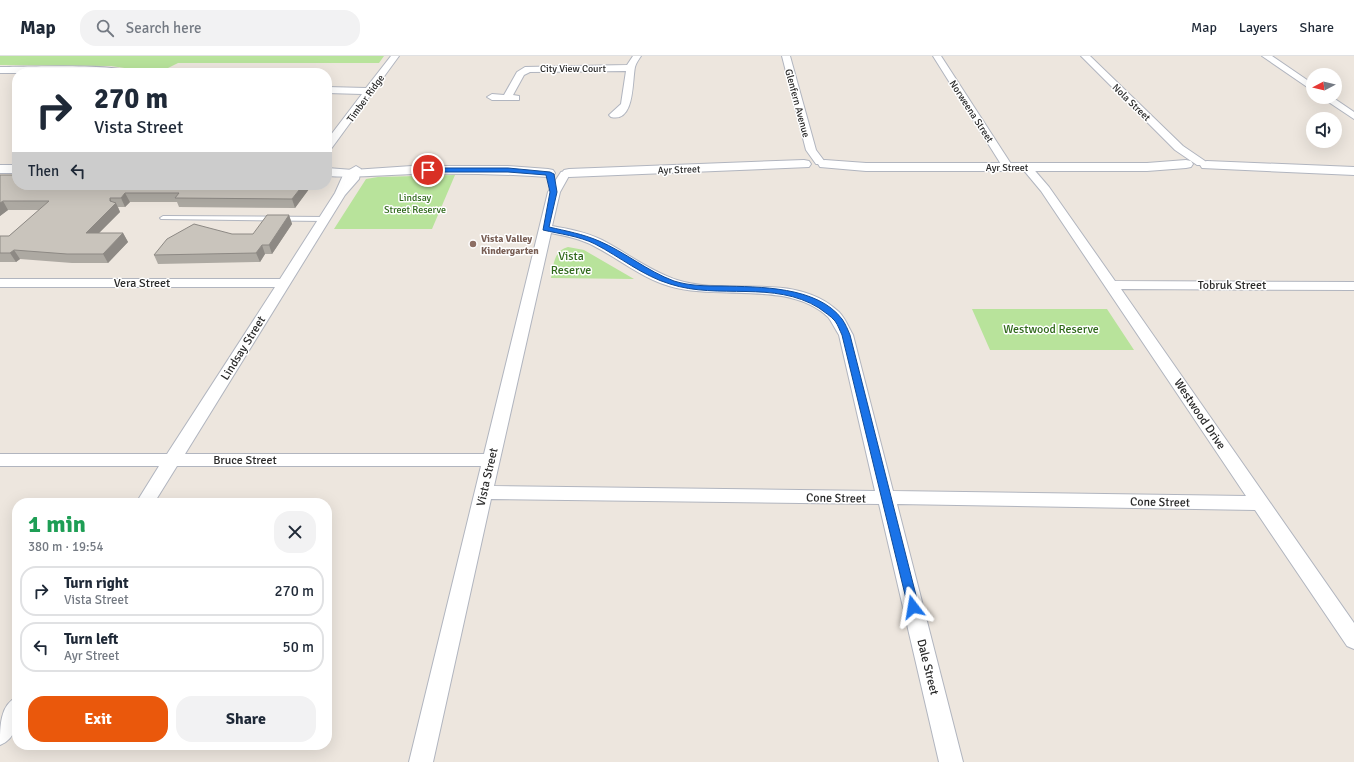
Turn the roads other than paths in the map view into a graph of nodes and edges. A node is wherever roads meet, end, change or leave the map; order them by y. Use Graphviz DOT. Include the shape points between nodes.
graph roads {
  1 [pos="395,56"];
  2 [pos="637,56"];
  3 [pos="786,56"];
  4 [pos="937,56"];
  5 [pos="1085,56"];
  6 [pos="1266,56"];
  7 [pos="630,68"];
  8 [pos="0,69"];
  9 [pos="12,69"];
  10 [pos="0,75"];
  11 [pos="0,79"];
  12 [pos="1306,83"];
  13 [pos="332,90"];
  14 [pos="370,91"];
  15 [pos="492,97"];
  16 [pos="1336,104"];
  17 [pos="614,115"];
  18 [pos="1354,116"];
  19 [pos="332,143"];
  20 [pos="814,166"];
  21 [pos="1198,166"];
  22 [pos="1008,167"];
  23 [pos="1030,167"];
  24 [pos="0,169"];
  25 [pos="12,169"];
  26 [pos="332,169"];
  27 [pos="1354,170"];
  28 [pos="549,171"];
  29 [pos="568,171"];
  30 [pos="332,172"];
  31 [pos="354,172"];
  32 [pos="554,192"];
  33 [pos="163,218"];
  34 [pos="325,219"];
  35 [pos="545,228"];
  36 [pos="0,283"];
  37 [pos="284,283"];
  38 [pos="1111,285"];
  39 [pos="1354,286"];
  40 [pos="0,460"];
  41 [pos="172,460"];
  42 [pos="491,460"];
  43 [pos="484,492"];
  44 [pos="148,498"];
  45 [pos="886,499"];
  46 [pos="1260,503"];
  47 [pos="1354,640"];
  48 [pos="12,715"];
  49 [pos="0,734"];
  50 [pos="421,762"];
  51 [pos="952,762"];
  1 -- 14 [label="street, Timber Ridge"];
  2 -- 7 [label="street"];
  3 -- 20 [label="street, Glenfern Avenue"];
  4 -- 22 [label="street, Norweena Street"];
  5 -- 21 [label="street, Nola Street"];
  6 -- 12 [label="street"];
  7 -- 15 [label="street, City View Court" via="528,69 520,74 511,98"];
  7 -- 17 [label="street" via="626,104"];
  8 -- 9 [label="street"];
  9 -- 10 [label="street"];
  9 -- 11 [label="street"];
  13 -- 14 [label="street"];
  14 -- 19 [label="street, Timber Ridge"];
  16 -- 18 [label="street"];
  20 -- 22 [label="street, Ayr Street"];
  20 -- 29 [label="street, Ayr Street"];
  21 -- 23 [label="street, Ayr Street"];
  21 -- 27 [label="street, Ayr Street"];
  22 -- 23 [label="street, Ayr Street"];
  23 -- 38 [label="street, Westwood Drive"];
  24 -- 25 [label="street"];
  26 -- 31 [label="street"];
  28 -- 29 [label="street, Ayr Street" via="560,164"];
  28 -- 31 [label="street"];
  28 -- 32 [label="street, Vista Street"];
  29 -- 32 [label="street, Vista Street"];
  30 -- 31 [label="street"];
  31 -- 34 [label="street, Lindsay Street"];
  32 -- 35 [label="street, Vista Street"];
  33 -- 34 [label="lane"];
  34 -- 37 [label="street, Lindsay Street"];
  35 -- 42 [label="street, Vista Street"];
  35 -- 45 [label="street, Dale Street" via="596,242 673,283 694,288 756,289 792,293 813,301 831,313 839,320 846,335"];
  36 -- 37 [label="street, Vera Street"];
  37 -- 41 [label="street, Lindsay Street"];
  38 -- 39 [label="street, Tobruk Street"];
  38 -- 46 [label="street, Westwood Drive"];
  40 -- 41 [label="street, Bruce Street"];
  41 -- 42 [label="street, Bruce Street"];
  41 -- 44 [label="street, Lindsay Street"];
  42 -- 43 [label="street, Vista Street"];
  43 -- 45 [label="street, Cone Street"];
  43 -- 50 [label="street, Vista Street"];
  45 -- 46 [label="street, Cone Street"];
  45 -- 51 [label="street, Dale Street"];
  46 -- 47 [label="street, Westwood Drive"];
  48 -- 49 [label="street"];
}
